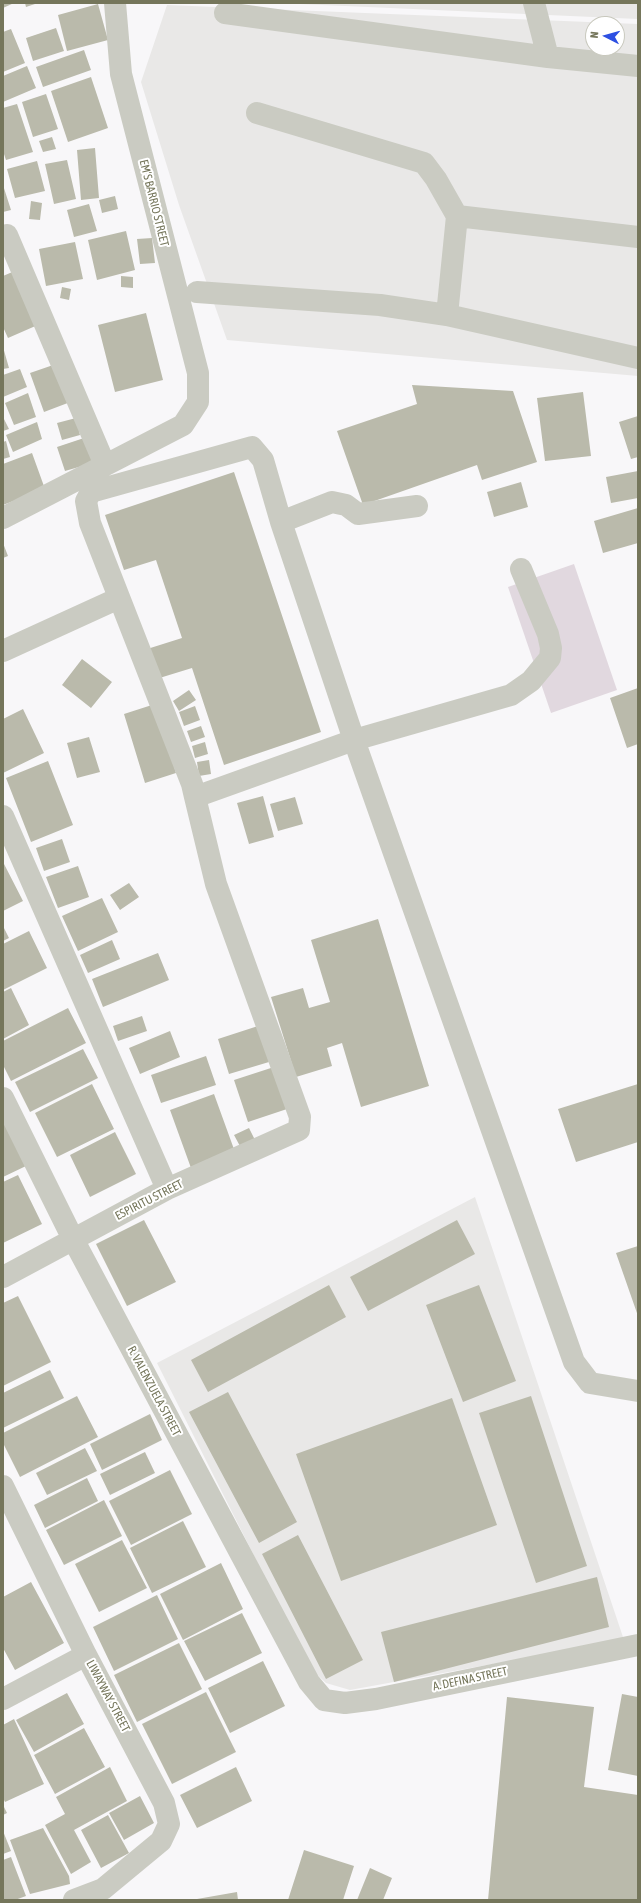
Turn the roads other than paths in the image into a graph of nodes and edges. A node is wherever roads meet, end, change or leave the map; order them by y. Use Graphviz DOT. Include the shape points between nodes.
graph roads {
  1 [pos="115,3"];
  2 [pos="534,3"];
  3 [pos="224,13"];
  4 [pos="548,57"];
  5 [pos="638,66"];
  6 [pos="257,113"];
  7 [pos="457,216"];
  8 [pos="7,235"];
  9 [pos="638,237"];
  10 [pos="197,292"];
  11 [pos="447,315"];
  12 [pos="638,358"];
  13 [pos="105,465"];
  14 [pos="417,506"];
  15 [pos="3,518"];
  16 [pos="281,522"];
  17 [pos="521,569"];
  18 [pos="119,598"];
  19 [pos="3,651"];
  20 [pos="354,740"];
  21 [pos="195,797"];
  22 [pos="3,816"];
  23 [pos="3,1098"];
  24 [pos="167,1189"];
  25 [pos="73,1239"];
  26 [pos="3,1277"];
  27 [pos="638,1391"];
  28 [pos="4,1489"];
  29 [pos="638,1645"];
  30 [pos="86,1655"];
  31 [pos="309,1682"];
  32 [pos="3,1699"];
  33 [pos="104,1894"];
  34 [pos="74,1900"];
  1 -- 13 [label="street, EM’S BARRIO STREET" via="121,74 198,373 198,402 183,425"];
  2 -- 4 [label="street"];
  3 -- 4 [label="street"];
  4 -- 5 [label="street"];
  6 -- 7 [label="street" via="424,163 436,178"];
  7 -- 9 [label="street"];
  7 -- 11 [label="street"];
  8 -- 13 [label="street"];
  10 -- 11 [label="street" via="380,304"];
  11 -- 12 [label="street"];
  13 -- 15 [label="street"];
  14 -- 16 [label="street" via="358,514 346,505 332,502"];
  16 -- 18 [label="street" via="264,460 252,447 91,492 86,501 90,523"];
  16 -- 20 [label="street"];
  17 -- 20 [label="street" via="548,634 551,648 550,658 530,681 511,695"];
  18 -- 19 [label="street"];
  18 -- 21 [label="street"];
  20 -- 21 [label="street"];
  20 -- 27 [label="street" via="574,1362 590,1383"];
  21 -- 24 [label="street, ESPIRITU STREET" via="216,884 300,1117 299,1130"];
  22 -- 24 [label="street"];
  23 -- 25 [label="street, R. VALENZUELA STREET"];
  24 -- 25 [label="street, ESPIRITU STREET"];
  25 -- 26 [label="street, ESPIRITU STREET"];
  25 -- 31 [label="street, R. VALENZUELA STREET"];
  28 -- 30 [label="street, LIWAYWAY STREET"];
  29 -- 31 [label="street, A. DEFINA STREET" via="345,1704 324,1700"];
  30 -- 32 [label="street"];
  30 -- 33 [label="street, LIWAYWAY STREET" via="164,1803 169,1824 160,1841"];
  33 -- 34 [label="street, LIWAYWAY STREET"];
}
